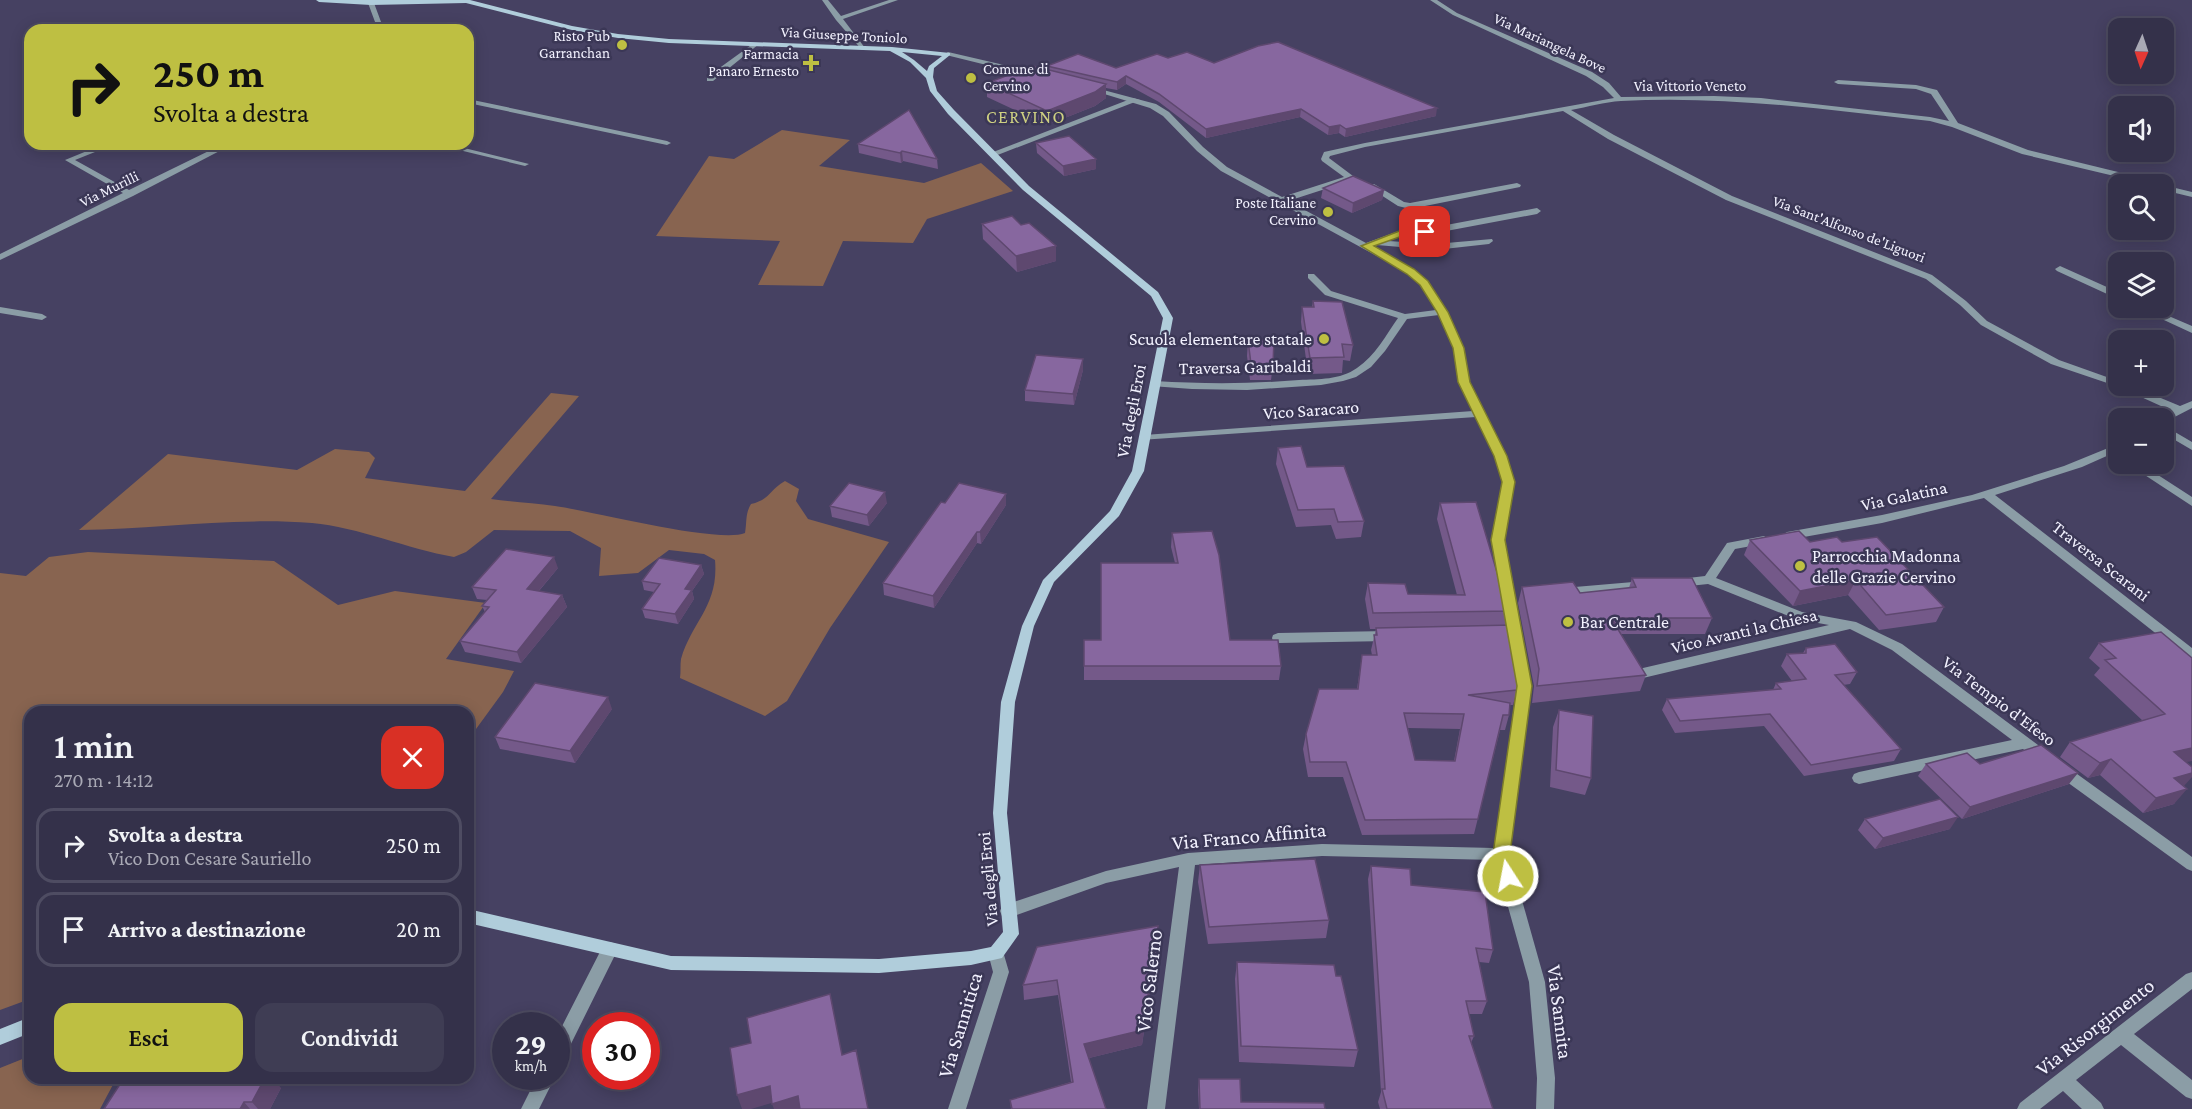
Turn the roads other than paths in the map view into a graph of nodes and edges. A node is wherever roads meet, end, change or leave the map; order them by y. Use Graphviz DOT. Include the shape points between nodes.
graph roads {
  1 [pos="319,0"];
  2 [pos="825,0"];
  3 [pos="895,0"];
  4 [pos="1433,0"];
  5 [pos="371,3"];
  6 [pos="838,19"];
  7 [pos="379,24"];
  8 [pos="756,44"];
  9 [pos="862,48"];
  10 [pos="892,50"];
  11 [pos="948,54"];
  12 [pos="929,77"];
  13 [pos="1047,78"];
  14 [pos="710,79"];
  15 [pos="1838,82"];
  16 [pos="1081,86"];
  17 [pos="1619,99"];
  18 [pos="1136,100"];
  19 [pos="474,102"];
  20 [pos="1563,108"];
  21 [pos="1955,125"];
  22 [pos="667,143"];
  23 [pos="95,150"];
  24 [pos="217,150"];
  25 [pos="464,150"];
  26 [pos="992,154"];
  27 [pos="525,164"];
  28 [pos="2115,174"];
  29 [pos="1357,180"];
  30 [pos="1517,184"];
  31 [pos="2174,190"];
  32 [pos="130,194"];
  33 [pos="2192,195"];
  34 [pos="1282,200"];
  35 [pos="1537,211"];
  36 [pos="1489,241"];
  37 [pos="1371,244"];
  38 [pos="0,257"];
  39 [pos="2060,269"];
  40 [pos="1311,276"];
  41 [pos="2108,291"];
  42 [pos="0,310"];
  43 [pos="1442,312"];
  44 [pos="42,317"];
  45 [pos="1404,317"];
  46 [pos="2165,318"];
  47 [pos="2192,330"];
  48 [pos="2108,381"];
  49 [pos="1155,384"];
  50 [pos="2147,396"];
  51 [pos="2192,404"];
  52 [pos="2179,410"];
  53 [pos="2174,413"];
  54 [pos="1480,414"];
  55 [pos="2174,435"];
  56 [pos="1144,438"];
  57 [pos="2192,447"];
  58 [pos="2108,453"];
  59 [pos="2149,474"];
  60 [pos="1987,495"];
  61 [pos="2192,502"];
  62 [pos="1709,580"];
  63 [pos="1556,592"];
  64 [pos="1852,625"];
  65 [pos="1396,636"];
  66 [pos="1278,638"];
  67 [pos="2192,654"];
  68 [pos="1643,673"];
  69 [pos="2024,743"];
  70 [pos="1859,778"];
  71 [pos="1501,854"];
  72 [pos="1188,859"];
  73 [pos="2192,865"];
  74 [pos="1008,911"];
  75 [pos="474,917"];
  76 [pos="610,949"];
  77 [pos="996,953"];
  78 [pos="2192,980"];
  79 [pos="24,1027"];
  80 [pos="570,1028"];
  81 [pos="2122,1035"];
  82 [pos="0,1037"];
  83 [pos="2063,1080"];
  84 [pos="540,1090"];
  85 [pos="2192,1091"];
  86 [pos="530,1109"];
  87 [pos="957,1109"];
  88 [pos="1156,1109"];
  89 [pos="1545,1109"];
  90 [pos="2026,1109"];
  91 [pos="2096,1109"];
  1 -- 5 [label="street, Via Giuseppe Toniolo"];
  2 -- 6 [label="street"];
  3 -- 6 [label="street"];
  4 -- 17 [label="street, Via Mariangela Bove" via="1455,14 1590,74"];
  5 -- 7 [label="street"];
  5 -- 8 [label="street, Via Giuseppe Toniolo" via="466,1 618,36"];
  6 -- 9 [label="street"];
  8 -- 9 [label="street, Via Giuseppe Toniolo"];
  8 -- 14 [label="street"];
  9 -- 10 [label="street, Via Giuseppe Toniolo"];
  10 -- 11 [label="street, Via Giuseppe Toniolo"];
  10 -- 12 [label="street, Via degli Eroi"];
  11 -- 12 [label="street" via="931,67"];
  11 -- 13 [label="street, Via Giuseppe Toniolo"];
  12 -- 26 [label="street, Via degli Eroi" via="934,91 951,112"];
  15 -- 21 [label="street" via="1916,87 1934,92"];
  16 -- 18 [label="street"];
  17 -- 20 [label="street, Via Vittorio Veneto"];
  17 -- 21 [label="street, Via Vittorio Veneto" via="1761,100"];
  18 -- 26 [label="street"];
  18 -- 34 [label="street" via="1166,114 1224,169"];
  19 -- 22 [label="street"];
  20 -- 29 [label="street, Via Vittorio Veneto" via="1327,154 1325,159"];
  20 -- 48 [label="street, Via Sant'Alfonso de'Liguori" via="1729,198 1929,277 1984,323 2055,362"];
  21 -- 28 [label="street, Via Vittorio Veneto" via="2025,152"];
  23 -- 32 [label="street" via="69,160"];
  24 -- 32 [label="street, Via Murilli"];
  25 -- 27 [label="street"];
  26 -- 49 [label="street, Via degli Eroi" via="1026,188 1155,294 1168,318"];
  29 -- 30 [label="street" via="1410,207"];
  29 -- 34 [label="street"];
  31 -- 33 [label="street"];
  32 -- 38 [label="street, Via Murilli"];
  34 -- 37 [label="street"];
  35 -- 37 [label="street" via="1425,232 1407,231"];
  36 -- 37 [label="street" via="1435,247"];
  37 -- 43 [label="street" via="1424,283"];
  39 -- 41 [label="street"];
  40 -- 45 [label="street" via="1328,293"];
  42 -- 44 [label="street"];
  43 -- 45 [label="street"];
  43 -- 54 [label="street" via="1458,348 1464,382"];
  45 -- 49 [label="street, Traversa Garibaldi" via="1371,360 1354,374 1335,380 1269,386"];
  46 -- 47 [label="street"];
  49 -- 56 [label="street, Via degli Eroi"];
  50 -- 52 [label="street"];
  51 -- 52 [label="street"];
  52 -- 53 [label="street"];
  54 -- 56 [label="street, Vico Saracaro"];
  54 -- 71 [label="street" via="1508,482 1498,540 1514,596 1509,633 1525,686"];
  55 -- 57 [label="street"];
  56 -- 74 [label="street, Via degli Eroi" via="1138,471 1115,513 1049,580 1028,626 1008,702 1000,802"];
  58 -- 60 [label="street, Via Galatina"];
  59 -- 61 [label="street"];
  60 -- 62 [label="street, Via Galatina" via="1885,520 1731,546"];
  60 -- 67 [label="street, Traversa Scarani"];
  62 -- 63 [label="street"];
  62 -- 64 [label="street, Via Tempio d'Efeso" via="1800,615"];
  64 -- 68 [label="street, Vico Avanti la Chiesa"];
  64 -- 69 [label="street, Via Tempio d'Efeso" via="1897,646"];
  65 -- 66 [label="street"];
  69 -- 70 [label="street"];
  69 -- 73 [label="street, Via Tempio d'Efeso"];
  71 -- 72 [label="street, Via Franco Affinita" via="1322,850"];
  71 -- 89 [label="street, Via Sannita" via="1537,982"];
  72 -- 74 [label="street, Via Franco Affinita" via="1106,877"];
  72 -- 88 [label="street, Vico Salerno"];
  74 -- 77 [label="street, Via degli Eroi" via="1011,934"];
  75 -- 76 [label="street"];
  76 -- 77 [label="street" via="671,963 792,966 879,966"];
  76 -- 80 [label="street"];
  77 -- 87 [label="street, Via Sannitica" via="1001,972"];
  78 -- 81 [label="street, Via Risorgimento"];
  79 -- 82 [label="street"];
  81 -- 83 [label="street, Via Risorgimento"];
  81 -- 85 [label="street"];
  83 -- 90 [label="street, Via Risorgimento"];
  83 -- 91 [label="street"];
  84 -- 86 [label="street"];
}
